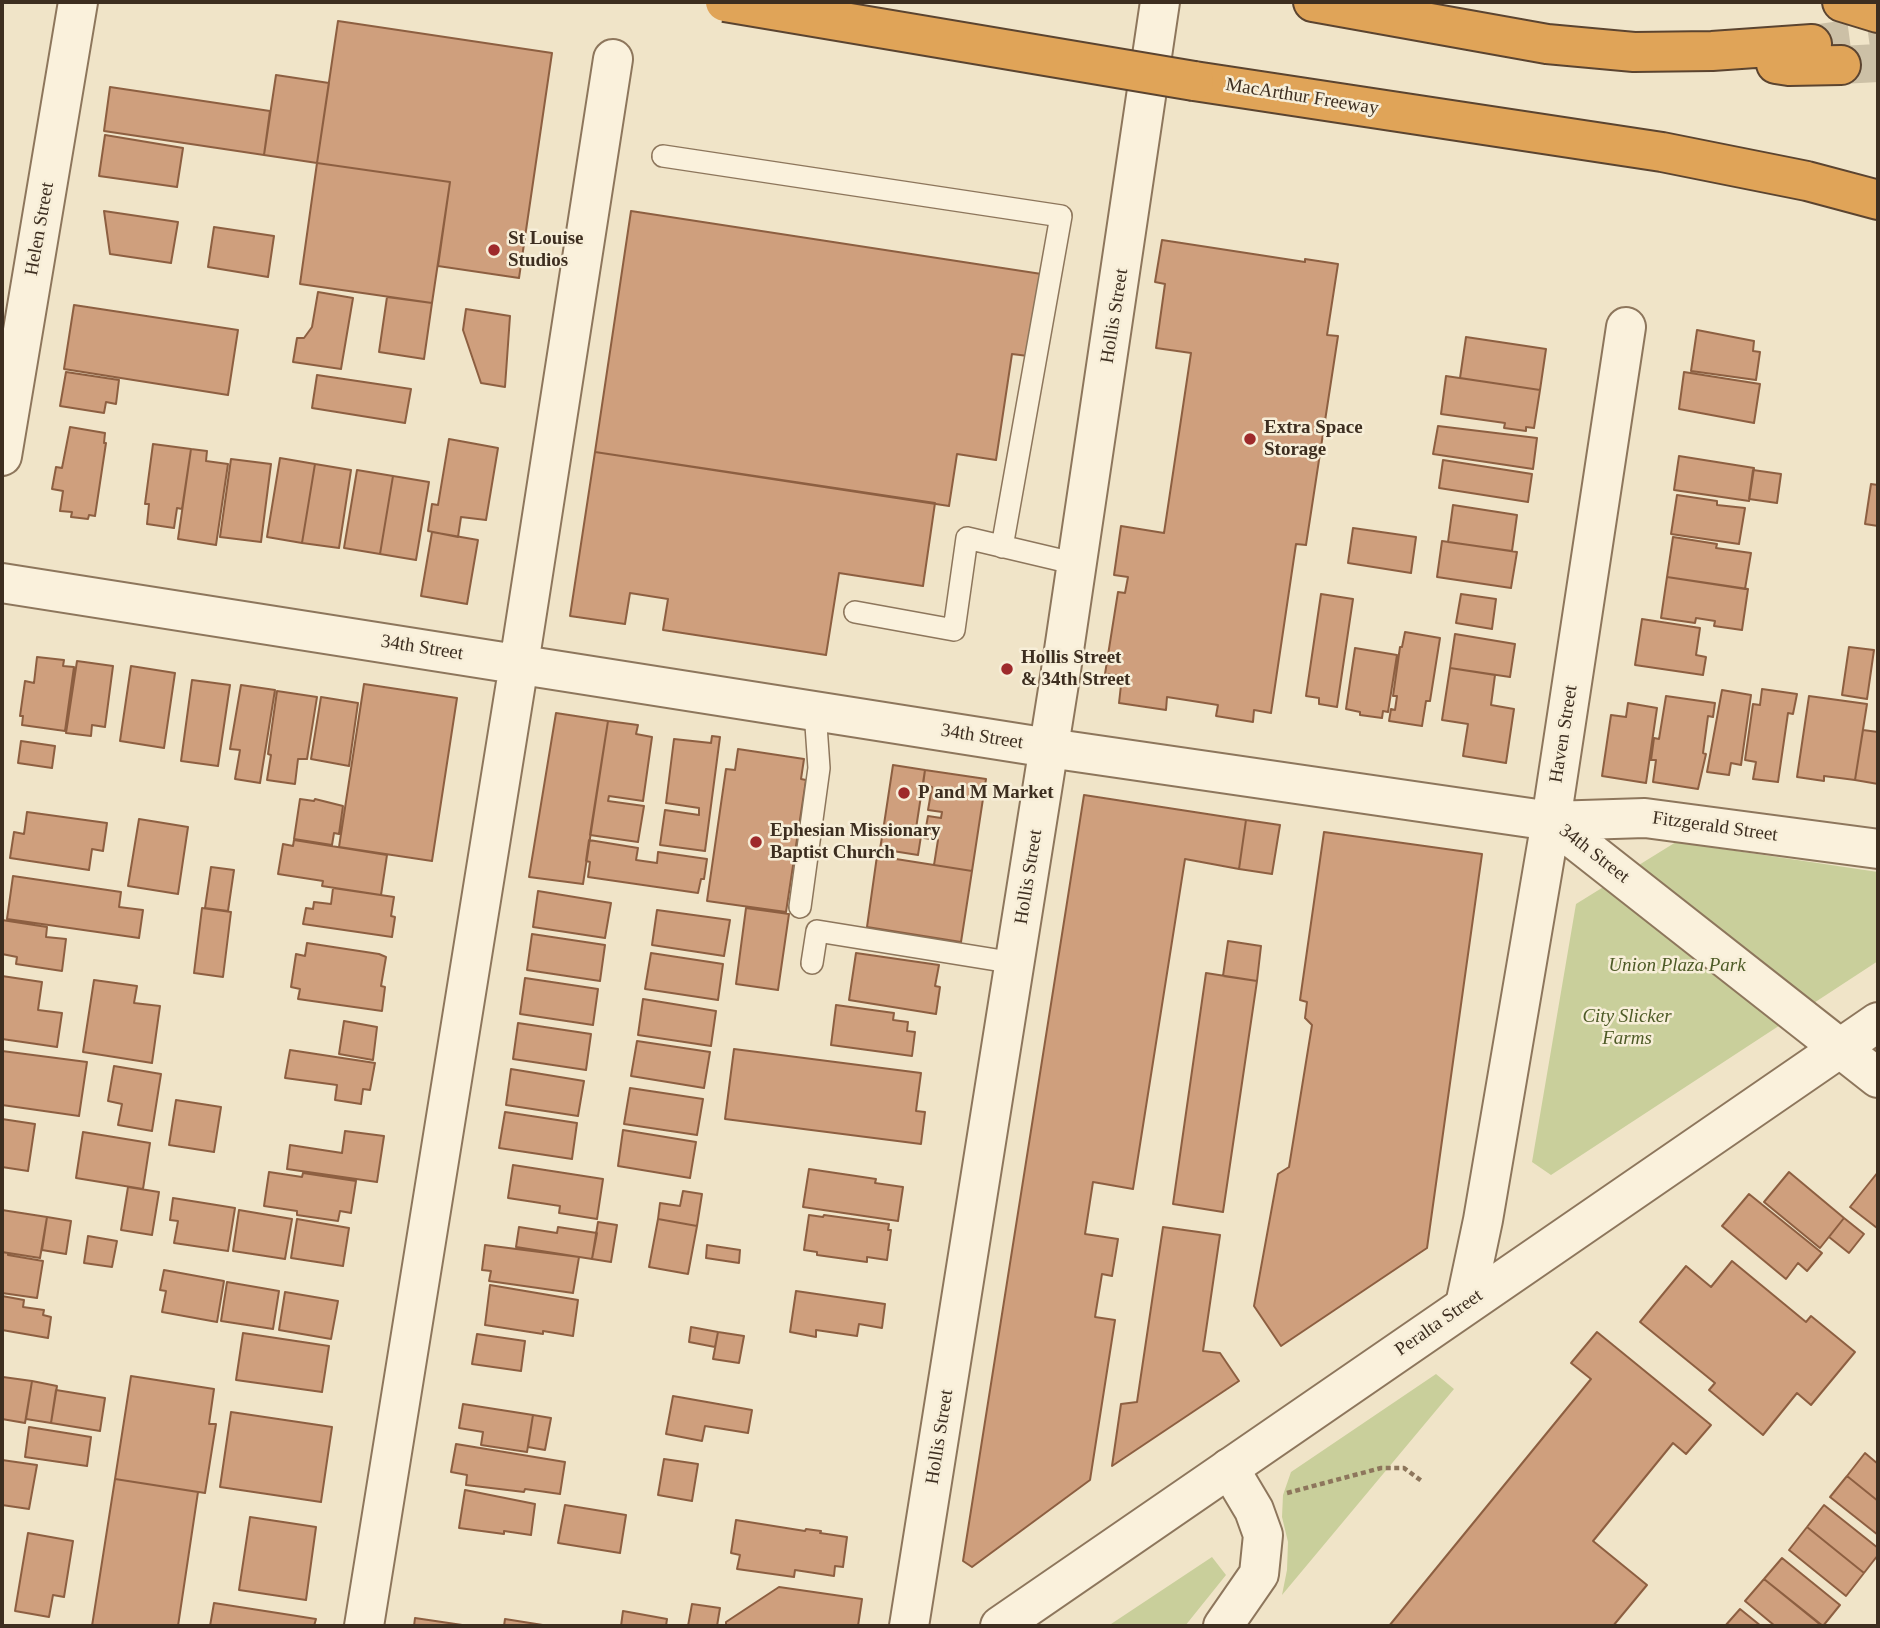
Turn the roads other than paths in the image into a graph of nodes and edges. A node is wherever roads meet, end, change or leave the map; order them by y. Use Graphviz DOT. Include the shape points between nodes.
graph roads {
  1 [pos="78,2"];
  2 [pos="725,2"];
  3 [pos="1160,2"];
  4 [pos="1313,2"];
  5 [pos="1842,2"];
  6 [pos="1878,13"];
  7 [pos="1826,55"];
  8 [pos="613,59"];
  9 [pos="663,156"];
  10 [pos="1878,200"];
  11 [pos="1626,327"];
  12 [pos="2,456"];
  13 [pos="1002,547"];
  14 [pos="1077,564"];
  15 [pos="2,583"];
  16 [pos="855,612"];
  17 [pos="519,664"];
  18 [pos="815,711"];
  19 [pos="1049,748"];
  20 [pos="1551,821"];
  21 [pos="1878,849"];
  22 [pos="800,907"];
  23 [pos="812,963"];
  24 [pos="1015,963"];
  25 [pos="1878,1021"];
  26 [pos="1841,1047"];
  27 [pos="1878,1078"];
  28 [pos="1465,1305"];
  29 [pos="1229,1468"];
  30 [pos="364,1626"];
  31 [pos="909,1626"];
  32 [pos="1000,1626"];
  33 [pos="1223,1626"];
  1 -- 12 [label="street, Helen Street"];
  2 -- 10 [label="highway, MacArthur Freeway, bridge" via="1662,152"];
  3 -- 14 [label="street, Hollis Street"];
  4 -- 7 [label="highway" via="1547,44 1634,52 1712,51 1789,66"];
  5 -- 6 [label="highway"];
  8 -- 17 [label="street"];
  9 -- 13 [label="lane" via="1061,216"];
  11 -- 20 [label="street, Haven Street"];
  13 -- 14 [label="lane"];
  13 -- 16 [label="lane" via="967,538 954,630"];
  14 -- 19 [label="street, Hollis Street"];
  15 -- 17 [label="street, 34th Street"];
  17 -- 18 [label="street, 34th Street"];
  17 -- 30 [label="street"];
  18 -- 19 [label="street, 34th Street"];
  18 -- 22 [label="lane" via="819,768"];
  19 -- 20 [label="street, 34th Street"];
  19 -- 24 [label="street, Hollis Street"];
  20 -- 21 [label="street, Fitzgerald Street" via="1645,818"];
  20 -- 26 [label="street, 34th Street"];
  20 -- 28 [label="street, Haven Street"];
  23 -- 24 [label="lane" via="817,930"];
  24 -- 31 [label="street, Hollis Street"];
  25 -- 26 [label="street, Peralta Street"];
  26 -- 27 [label="street, 34th Street"];
  26 -- 28 [label="street, Peralta Street"];
  28 -- 29 [label="street, Peralta Street"];
  29 -- 32 [label="street, Peralta Street"];
  29 -- 33 [label="street" via="1263,1535 1259,1574"];
}
